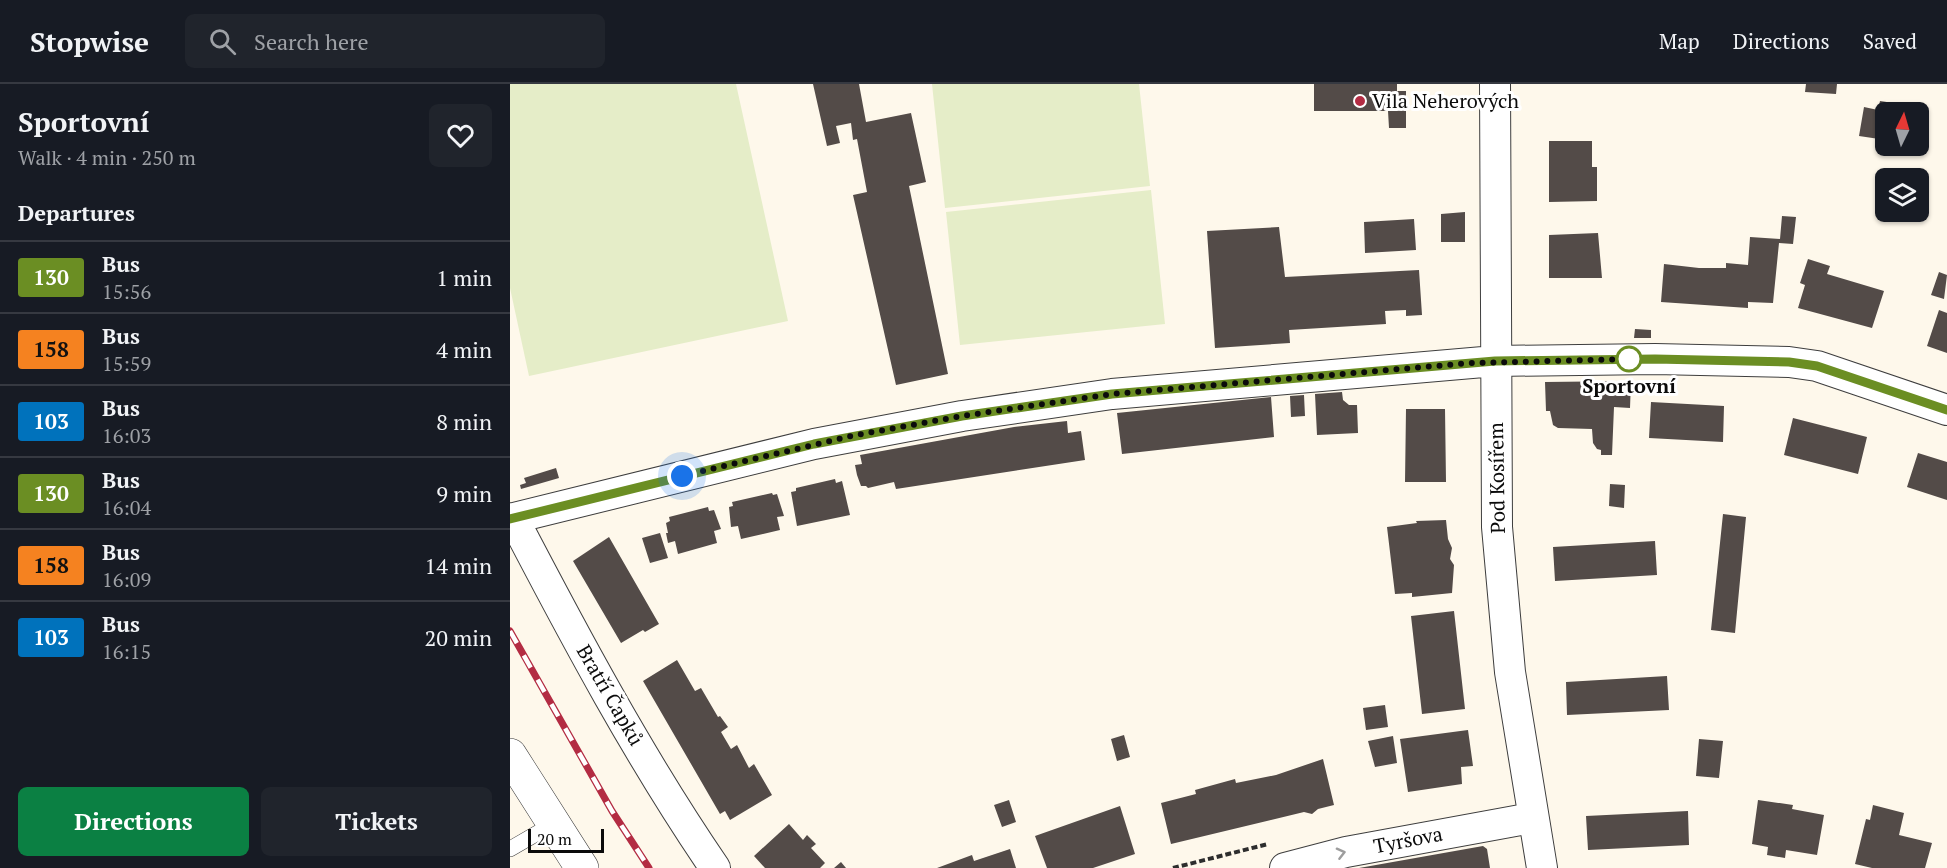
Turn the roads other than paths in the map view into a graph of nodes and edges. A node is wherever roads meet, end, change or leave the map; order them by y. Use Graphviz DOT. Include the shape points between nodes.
graph roads {
  1 [pos="1495,84"];
  2 [pos="1495,361"];
  3 [pos="1947,410"];
  4 [pos="512,518"];
  5 [pos="510,754"];
  6 [pos="1532,818"];
  7 [pos="553,824"];
  8 [pos="510,849"];
  9 [pos="1279,856"];
  10 [pos="582,868"];
  11 [pos="715,868"];
  12 [pos="1542,868"];
  1 -- 2 [label="street, Pod Kosířem"];
  2 -- 3 [label="street" via="1789,362 1817,366"];
  2 -- 4 [label="street" via="1112,394 962,416 814,444"];
  2 -- 6 [label="street, Pod Kosířem" via="1497,527 1502,590"];
  4 -- 11 [label="street, Bratří Čapků" via="606,691"];
  5 -- 7 [label="street"];
  9 -- 6 [label="street, Tyršova, one-way" via="1346,852"];
  6 -- 12 [label="street, Pod Kosířem"];
  7 -- 8 [label="lane"];
  7 -- 10 [label="street"];
}
